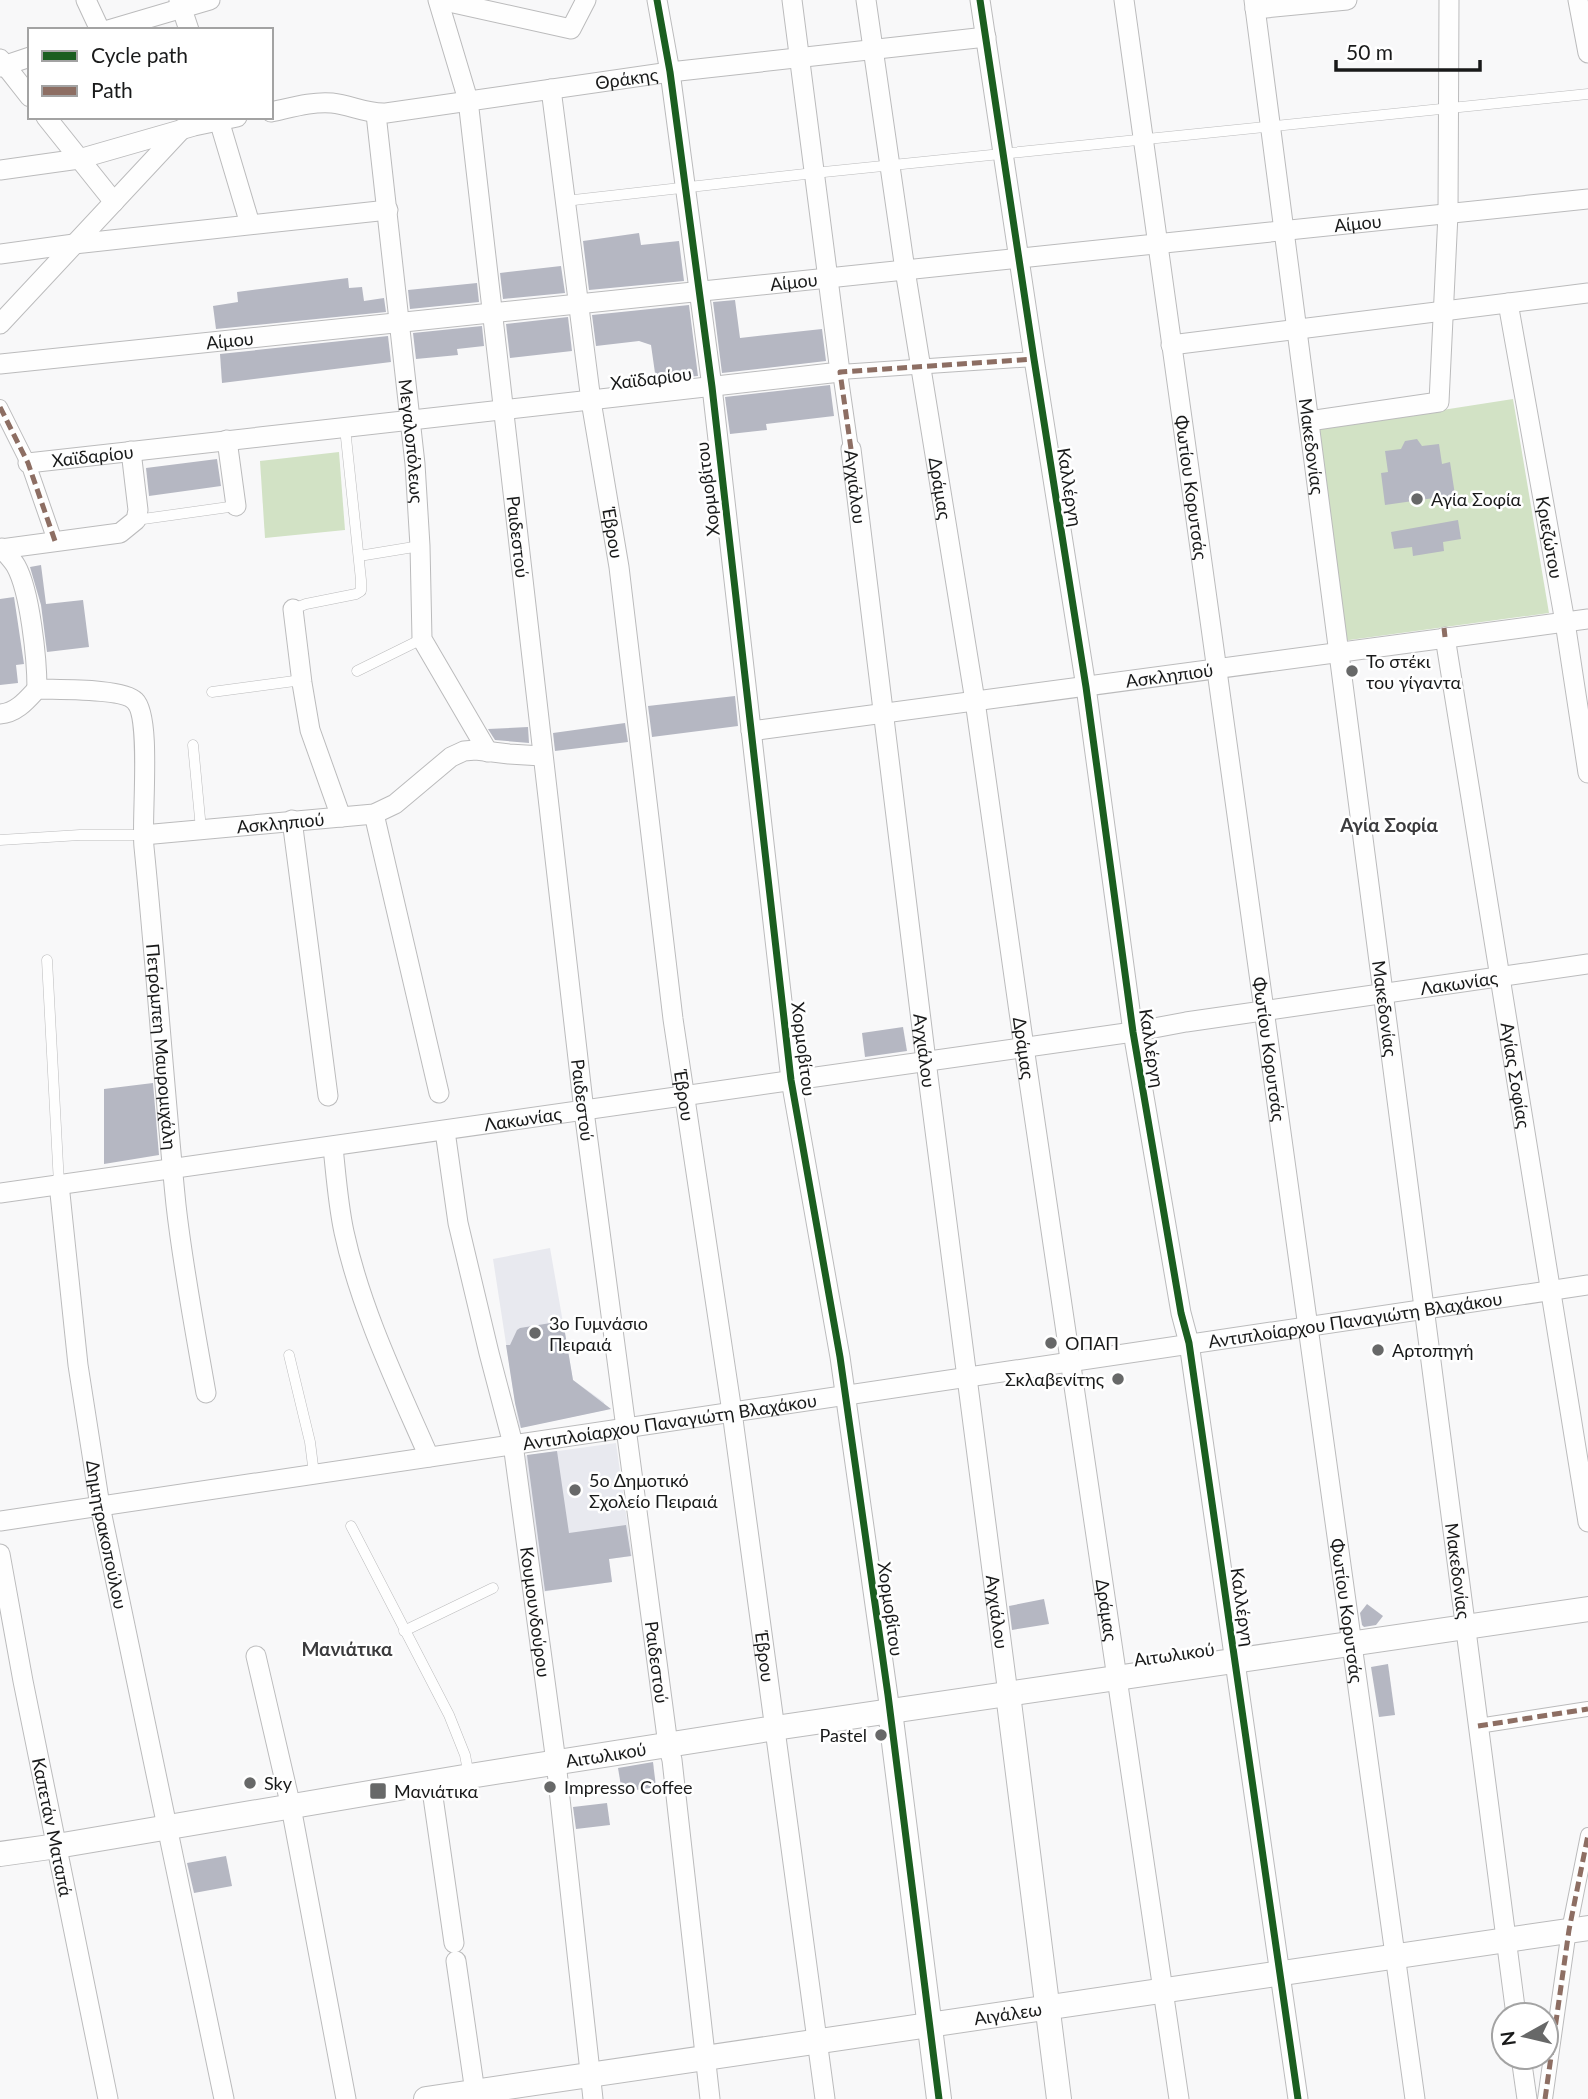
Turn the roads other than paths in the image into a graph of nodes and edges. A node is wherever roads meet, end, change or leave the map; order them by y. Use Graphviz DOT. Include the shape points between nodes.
graph roads {
  1 [pos="86,0"];
  2 [pos="210,0"];
  3 [pos="439,0"];
  4 [pos="586,0"];
  5 [pos="657,0"];
  6 [pos="792,0"];
  7 [pos="866,0"];
  8 [pos="980,0"];
  9 [pos="1124,0"];
  10 [pos="1345,0"];
  11 [pos="1449,0"];
  12 [pos="1578,0"];
  13 [pos="180,4"];
  14 [pos="1254,4"];
  15 [pos="99,28"];
  16 [pos="114,28"];
  17 [pos="188,28"];
  18 [pos="986,37"];
  19 [pos="872,51"];
  20 [pos="1588,53"];
  21 [pos="28,58"];
  22 [pos="800,58"];
  23 [pos="2,64"];
  24 [pos="670,72"];
  25 [pos="551,89"];
  26 [pos="1588,94"];
  27 [pos="28,95"];
  28 [pos="468,100"];
  29 [pos="1449,107"];
  30 [pos="273,111"];
  31 [pos="376,114"];
  32 [pos="48,119"];
  33 [pos="221,119"];
  34 [pos="225,119"];
  35 [pos="1270,125"];
  36 [pos="182,130"];
  37 [pos="1143,139"];
  38 [pos="1003,153"];
  39 [pos="79,159"];
  40 [pos="890,166"];
  41 [pos="0,170"];
  42 [pos="814,173"];
  43 [pos="684,187"];
  44 [pos="1588,199"];
  45 [pos="565,201"];
  46 [pos="114,202"];
  47 [pos="388,210"];
  48 [pos="1448,214"];
  49 [pos="250,225"];
  50 [pos="1284,231"];
  51 [pos="74,244"];
  52 [pos="1157,244"];
  53 [pos="0,254"];
  54 [pos="1018,258"];
  55 [pos="905,270"];
  56 [pos="827,278"];
  57 [pos="698,292"];
  58 [pos="1588,293"];
  59 [pos="1508,303"];
  60 [pos="578,304"];
  61 [pos="1444,311"];
  62 [pos="493,313"];
  63 [pos="400,323"];
  64 [pos="0,324"];
  65 [pos="1297,329"];
  66 [pos="1171,345"];
  67 [pos="1034,359"];
  68 [pos="0,364"];
  69 [pos="921,367"];
  70 [pos="840,372"];
  71 [pos="712,387"];
  72 [pos="590,401"];
  73 [pos="0,407"];
  74 [pos="504,411"];
  75 [pos="411,421"];
  76 [pos="1308,421"];
  77 [pos="345,428"];
  78 [pos="227,440"];
  79 [pos="851,449"];
  80 [pos="131,451"];
  81 [pos="28,463"];
  82 [pos="236,506"];
  83 [pos="136,520"];
  84 [pos="55,541"];
  85 [pos="420,546"];
  86 [pos="1,549"];
  87 [pos="359,556"];
  88 [pos="293,609"];
  89 [pos="1588,619"];
  90 [pos="1565,622"];
  91 [pos="1445,633"];
  92 [pos="422,639"];
  93 [pos="1338,652"];
  94 [pos="1217,669"];
  95 [pos="357,671"];
  96 [pos="302,680"];
  97 [pos="1086,687"];
  98 [pos="37,689"];
  99 [pos="212,692"];
  100 [pos="975,701"];
  101 [pos="884,713"];
  102 [pos="0,714"];
  103 [pos="751,731"];
  104 [pos="193,745"];
  105 [pos="488,752"];
  106 [pos="542,756"];
  107 [pos="1588,773"];
  108 [pos="374,814"];
  109 [pos="341,817"];
  110 [pos="292,820"];
  111 [pos="201,829"];
  112 [pos="143,835"];
  113 [pos="0,840"];
  114 [pos="47,960"];
  115 [pos="1588,964"];
  116 [pos="1500,977"];
  117 [pos="1383,995"];
  118 [pos="1264,1012"];
  119 [pos="1133,1032"];
  120 [pos="1024,1047"];
  121 [pos="926,1061"];
  122 [pos="791,1080"];
  123 [pos="439,1093"];
  124 [pos="328,1096"];
  125 [pos="685,1096"];
  126 [pos="583,1111"];
  127 [pos="445,1131"];
  128 [pos="333,1147"];
  129 [pos="173,1168"];
  130 [pos="58,1184"];
  131 [pos="0,1192"];
  132 [pos="1588,1285"];
  133 [pos="1550,1290"];
  134 [pos="1424,1309"];
  135 [pos="1308,1326"];
  136 [pos="1189,1343"];
  137 [pos="289,1355"];
  138 [pos="1070,1362"];
  139 [pos="967,1377"];
  140 [pos="206,1393"];
  141 [pos="845,1395"];
  142 [pos="732,1412"];
  143 [pos="626,1427"];
  144 [pos="513,1444"];
  145 [pos="429,1457"];
  146 [pos="314,1474"];
  147 [pos="100,1506"];
  148 [pos="0,1521"];
  149 [pos="1588,1522"];
  150 [pos="351,1526"];
  151 [pos="0,1554"];
  152 [pos="493,1588"];
  153 [pos="1588,1609"];
  154 [pos="1465,1628"];
  155 [pos="404,1631"];
  156 [pos="1352,1644"];
  157 [pos="256,1656"];
  158 [pos="1235,1661"];
  159 [pos="1117,1678"];
  160 [pos="1008,1694"];
  161 [pos="1588,1709"];
  162 [pos="890,1711"];
  163 [pos="1478,1726"];
  164 [pos="775,1728"];
  165 [pos="668,1745"];
  166 [pos="556,1762"];
  167 [pos="470,1776"];
  168 [pos="431,1783"];
  169 [pos="291,1807"];
  170 [pos="166,1828"];
  171 [pos="1588,1835"];
  172 [pos="57,1846"];
  173 [pos="0,1854"];
  174 [pos="1579,1929"];
  175 [pos="1506,1940"];
  176 [pos="1395,1956"];
  177 [pos="1280,1973"];
  178 [pos="1163,1990"];
  179 [pos="1514,2001"];
  180 [pos="1047,2007"];
  181 [pos="929,2025"];
  182 [pos="817,2041"];
  183 [pos="705,2058"];
  184 [pos="1523,2071"];
  185 [pos="591,2087"];
  186 [pos="475,2095"];
  187 [pos="108,2099"];
  188 [pos="224,2099"];
  189 [pos="345,2099"];
  190 [pos="426,2099"];
  191 [pos="710,2099"];
  192 [pos="825,2099"];
  193 [pos="939,2099"];
  194 [pos="1059,2099"];
  195 [pos="1179,2099"];
  196 [pos="1298,2099"];
  197 [pos="1415,2099"];
  198 [pos="1527,2099"];
  199 [pos="1545,2099"];
  1 -- 15 [label="street"];
  2 -- 13 [label="street"];
  3 -- 4 [label="street" via="571,29"];
  3 -- 28 [label="street, Ραιδεστού"];
  5 -- 24 [label="street, Χορμοβίτου"];
  6 -- 22 [label="street, Αγχιάλου"];
  7 -- 19 [label="street, Δράμας"];
  8 -- 18 [label="street, Καλλέργη"];
  9 -- 37 [label="street, Φωτίου Κορυτσάς"];
  10 -- 14 [label="street"];
  11 -- 29 [label="street"];
  12 -- 20 [label="street"];
  13 -- 16 [label="street"];
  13 -- 17 [label="street"];
  14 -- 35 [label="street, Μακεδονίας"];
  18 -- 19 [label="street, Θράκης"];
  18 -- 38 [label="street, Καλλέργη"];
  19 -- 22 [label="street, Θράκης"];
  19 -- 40 [label="street, Δράμας"];
  21 -- 23 [label="street"];
  22 -- 24 [label="street, Θράκης"];
  22 -- 42 [label="street, Αγχιάλου"];
  23 -- 27 [label="street"];
  24 -- 25 [label="street, Θράκης"];
  24 -- 43 [label="street, Χορμοβίτου"];
  25 -- 28 [label="street, Θράκης"];
  25 -- 45 [label="street, Έβρου"];
  26 -- 29 [label="lane"];
  28 -- 31 [label="street, Θράκης"];
  28 -- 62 [label="street, Ραιδεστού"];
  29 -- 35 [label="lane"];
  29 -- 48 [label="street"];
  30 -- 31 [label="street, Θράκης" via="336,103"];
  31 -- 47 [label="street, Μεγαλοπόλεως"];
  32 -- 39 [label="street"];
  33 -- 36 [label="street"];
  34 -- 49 [label="street"];
  35 -- 37 [label="lane"];
  35 -- 50 [label="street, Μακεδονίας"];
  36 -- 39 [label="street"];
  36 -- 46 [label="street"];
  37 -- 38 [label="lane"];
  37 -- 52 [label="street, Φωτίου Κορυτσάς"];
  38 -- 40 [label="lane"];
  38 -- 54 [label="street, Καλλέργη"];
  39 -- 41 [label="street"];
  39 -- 46 [label="street"];
  40 -- 42 [label="lane"];
  40 -- 55 [label="street, Δράμας"];
  42 -- 43 [label="lane"];
  42 -- 56 [label="street, Αγχιάλου"];
  43 -- 45 [label="lane"];
  43 -- 57 [label="street, Χορμοβίτου"];
  44 -- 48 [label="street, Αίμου"];
  45 -- 60 [label="street, Έβρου"];
  46 -- 51 [label="street"];
  47 -- 49 [label="street"];
  47 -- 63 [label="street, Μεγαλοπόλεως"];
  48 -- 50 [label="street, Αίμου"];
  48 -- 61 [label="street"];
  49 -- 51 [label="street"];
  50 -- 52 [label="street, Αίμου"];
  50 -- 65 [label="street, Μακεδονίας"];
  51 -- 53 [label="street"];
  51 -- 64 [label="street"];
  52 -- 54 [label="street, Αίμου"];
  52 -- 66 [label="street, Φωτίου Κορυτσάς"];
  54 -- 55 [label="street, Αίμου"];
  54 -- 67 [label="street, Καλλέργη"];
  55 -- 56 [label="street, Αίμου"];
  55 -- 69 [label="street, Δράμας"];
  56 -- 57 [label="street, Αίμου"];
  56 -- 70 [label="street, Αγχιάλου"];
  57 -- 60 [label="street, Αίμου"];
  57 -- 71 [label="street, Χορμοβίτου"];
  58 -- 59 [label="street"];
  59 -- 61 [label="street"];
  59 -- 90 [label="street, Κριεζώτου"];
  60 -- 62 [label="street, Αίμου"];
  60 -- 72 [label="street, Έβρου"];
  61 -- 65 [label="street"];
  61 -- 76 [label="street" via="1439,402"];
  62 -- 63 [label="street, Αίμου"];
  62 -- 74 [label="street, Ραιδεστού"];
  63 -- 68 [label="street, Αίμου"];
  63 -- 75 [label="street, Μεγαλοπόλεως"];
  65 -- 66 [label="street"];
  65 -- 76 [label="street, Μακεδονίας"];
  66 -- 94 [label="street, Φωτίου Κορυτσάς"];
  67 -- 69 [label="street, Χαϊδαρίου"];
  67 -- 97 [label="street, Καλλέργη"];
  69 -- 70 [label="street, Χαϊδαρίου"];
  69 -- 100 [label="street, Δράμας"];
  70 -- 71 [label="street, Χαϊδαρίου"];
  70 -- 79 [label="street, Αγχιάλου"];
  71 -- 72 [label="street, Χαϊδαρίου"];
  71 -- 103 [label="street, Χορμοβίτου"];
  72 -- 74 [label="street, Χαϊδαρίου"];
  72 -- 125 [label="street, Έβρου" via="619,567"];
  73 -- 81 [label="street"];
  74 -- 75 [label="street, Χαϊδαρίου"];
  74 -- 106 [label="street, Ραιδεστού"];
  75 -- 77 [label="street, Χαϊδαρίου"];
  75 -- 85 [label="street, Μεγαλοπόλεως"];
  76 -- 93 [label="street, Μακεδονίας"];
  77 -- 78 [label="street, Χαϊδαρίου"];
  77 -- 87 [label="lane"];
  78 -- 80 [label="street, Χαϊδαρίου"];
  78 -- 82 [label="street"];
  79 -- 101 [label="street, Αγχιάλου"];
  80 -- 81 [label="street, Χαϊδαρίου"];
  80 -- 83 [label="street"];
  81 -- 84 [label="street"];
  82 -- 83 [label="lane"];
  83 -- 84 [label="street" via="120,533"];
  84 -- 86 [label="street"];
  85 -- 87 [label="lane"];
  85 -- 92 [label="street, Μεγαλοπόλεως"];
  86 -- 98 [label="street" via="23,583"];
  87 -- 88 [label="lane" via="361,591"];
  88 -- 96 [label="street"];
  89 -- 90 [label="street, Ασκληπιού"];
  90 -- 91 [label="street, Ασκληπιού"];
  90 -- 107 [label="street, Κριεζώτου"];
  91 -- 93 [label="street, Ασκληπιού"];
  91 -- 116 [label="street, Αγίας Σοφίας"];
  92 -- 95 [label="lane"];
  92 -- 105 [label="street, Μεγαλοπόλεως"];
  93 -- 94 [label="street, Ασκληπιού"];
  93 -- 117 [label="street, Μακεδονίας"];
  94 -- 97 [label="street, Ασκληπιού"];
  94 -- 118 [label="street, Φωτίου Κορυτσάς"];
  96 -- 99 [label="lane"];
  96 -- 109 [label="street" via="310,730"];
  97 -- 100 [label="street, Ασκληπιού"];
  97 -- 119 [label="street, Καλλέργη"];
  98 -- 102 [label="street" via="23,705"];
  98 -- 112 [label="street, Πετρόμπεη Μαυρομιχάλη" via="106,692 135,701 143,724"];
  100 -- 101 [label="street, Ασκληπιού"];
  100 -- 120 [label="street, Δράμας"];
  101 -- 103 [label="street, Ασκληπιού"];
  101 -- 121 [label="street, Αγχιάλου"];
  103 -- 122 [label="street, Χορμοβίτου"];
  104 -- 111 [label="lane"];
  105 -- 106 [label="street, Ασκληπιού"];
  105 -- 108 [label="street, Ασκληπιού" via="464,751 451,757 395,804"];
  106 -- 126 [label="street, Ραιδεστού"];
  108 -- 109 [label="street, Ασκληπιού"];
  108 -- 123 [label="street"];
  109 -- 110 [label="street, Ασκληπιού"];
  110 -- 111 [label="street, Ασκληπιού"];
  110 -- 124 [label="street"];
  111 -- 112 [label="street, Ασκληπιού"];
  112 -- 113 [label="lane, Ασκληπιού"];
  112 -- 129 [label="street, Πετρόμπεη Μαυρομιχάλη"];
  114 -- 130 [label="lane, Δημητρακοπούλου"];
  115 -- 116 [label="street, Λακωνίας"];
  116 -- 117 [label="street, Λακωνίας"];
  116 -- 133 [label="street, Αγίας Σοφίας"];
  117 -- 118 [label="street, Λακωνίας"];
  117 -- 134 [label="street, Μακεδονίας"];
  118 -- 119 [label="street, Λακωνίας"];
  118 -- 135 [label="street, Φωτίου Κορυτσάς"];
  119 -- 120 [label="street, Λακωνίας"];
  119 -- 136 [label="street, Καλλέργη"];
  120 -- 121 [label="street, Λακωνίας"];
  120 -- 138 [label="street, Δράμας"];
  121 -- 122 [label="street, Λακωνίας"];
  121 -- 139 [label="street, Αγχιάλου"];
  122 -- 125 [label="street, Λακωνίας"];
  122 -- 141 [label="street, Χορμοβίτου"];
  125 -- 126 [label="street, Λακωνίας"];
  125 -- 142 [label="street, Έβρου"];
  126 -- 127 [label="street, Λακωνίας"];
  126 -- 143 [label="street, Ραιδεστού"];
  127 -- 128 [label="street, Λακωνίας"];
  127 -- 144 [label="street, Κουμουνδούρου" via="458,1223"];
  128 -- 129 [label="street, Λακωνίας"];
  128 -- 145 [label="street" via="344,1230 361,1294"];
  129 -- 130 [label="street, Λακωνίας"];
  129 -- 140 [label="street, Πετρόμπεη Μαυρομιχάλη"];
  130 -- 131 [label="street, Λακωνίας"];
  130 -- 147 [label="street, Δημητρακοπούλου" via="78,1365"];
  132 -- 133 [label="street, Αντιπλοίαρχου Παναγιώτη Βλαχάκου"];
  133 -- 134 [label="street, Αντιπλοίαρχου Παναγιώτη Βλαχάκου"];
  133 -- 149 [label="street, Αγίας Σοφίας"];
  134 -- 135 [label="street, Αντιπλοίαρχου Παναγιώτη Βλαχάκου"];
  134 -- 154 [label="street, Μακεδονίας"];
  135 -- 136 [label="street, Αντιπλοίαρχου Παναγιώτη Βλαχάκου"];
  135 -- 156 [label="street, Φωτίου Κορυτσάς"];
  136 -- 138 [label="street, Αντιπλοίαρχου Παναγιώτη Βλαχάκου"];
  136 -- 158 [label="street, Καλλέργη"];
  137 -- 146 [label="lane"];
  138 -- 139 [label="street, Αντιπλοίαρχου Παναγιώτη Βλαχάκου"];
  138 -- 159 [label="street, Δράμας"];
  139 -- 141 [label="street, Αντιπλοίαρχου Παναγιώτη Βλαχάκου"];
  139 -- 160 [label="street, Αγχιάλου"];
  141 -- 142 [label="street, Αντιπλοίαρχου Παναγιώτη Βλαχάκου"];
  141 -- 162 [label="street, Χορμοβίτου"];
  142 -- 143 [label="street, Αντιπλοίαρχου Παναγιώτη Βλαχάκου"];
  142 -- 164 [label="street, Έβρου"];
  143 -- 144 [label="street, Αντιπλοίαρχου Παναγιώτη Βλαχάκου"];
  143 -- 165 [label="street, Ραιδεστού"];
  144 -- 145 [label="street, Αντιπλοίαρχου Παναγιώτη Βλαχάκου"];
  144 -- 166 [label="street, Κουμουνδούρου"];
  145 -- 146 [label="street, Αντιπλοίαρχου Παναγιώτη Βλαχάκου"];
  146 -- 147 [label="street, Αντιπλοίαρχου Παναγιώτη Βλαχάκου"];
  147 -- 148 [label="street, Αντιπλοίαρχου Παναγιώτη Βλαχάκου"];
  147 -- 170 [label="street, Δημητρακοπούλου"];
  150 -- 155 [label="lane"];
  151 -- 172 [label="street, Καπετάν Ματαπά"];
  152 -- 155 [label="lane"];
  153 -- 154 [label="street, Αιτωλικού"];
  154 -- 156 [label="street, Αιτωλικού"];
  154 -- 163 [label="street, Μακεδονίας"];
  155 -- 167 [label="lane" via="459,1737"];
  156 -- 158 [label="street, Αιτωλικού"];
  156 -- 176 [label="street, Φωτίου Κορυτσάς"];
  157 -- 169 [label="street"];
  158 -- 159 [label="street, Αιτωλικού"];
  158 -- 177 [label="street, Καλλέργη"];
  159 -- 160 [label="street, Αιτωλικού"];
  159 -- 178 [label="street, Δράμας"];
  160 -- 162 [label="street, Αιτωλικού"];
  160 -- 180 [label="street, Αγχιάλου"];
  161 -- 163 [label="street"];
  162 -- 164 [label="street, Αιτωλικού"];
  162 -- 181 [label="street, Χορμοβίτου"];
  163 -- 175 [label="street, Μακεδονίας"];
  164 -- 165 [label="street, Αιτωλικού"];
  164 -- 182 [label="street, Έβρου"];
  165 -- 166 [label="street, Αιτωλικού"];
  165 -- 183 [label="street, Ραιδεστού"];
  166 -- 167 [label="street, Αιτωλικού"];
  166 -- 185 [label="street, Κουμουνδούρου"];
  167 -- 168 [label="street, Αιτωλικού"];
  168 -- 169 [label="street, Αιτωλικού"];
  168 -- 186 [label="street"];
  169 -- 170 [label="street, Αιτωλικού"];
  169 -- 189 [label="street"];
  170 -- 172 [label="street, Αιτωλικού"];
  170 -- 188 [label="street, Δημητρακοπούλου"];
  171 -- 174 [label="street"];
  172 -- 173 [label="street, Αιτωλικού"];
  172 -- 187 [label="street, Καπετάν Ματαπά"];
  174 -- 175 [label="street, Αιγάλεω"];
  174 -- 199 [label="street"];
  175 -- 176 [label="street, Αιγάλεω"];
  175 -- 179 [label="street, Μακεδονίας"];
  176 -- 177 [label="street, Αιγάλεω"];
  176 -- 197 [label="street, Φωτίου Κορυτσάς"];
  177 -- 178 [label="street, Αιγάλεω"];
  177 -- 196 [label="street, Καλλέργη"];
  178 -- 180 [label="street, Αιγάλεω"];
  178 -- 195 [label="street, Δράμας"];
  180 -- 181 [label="street, Αιγάλεω"];
  180 -- 194 [label="street, Αγχιάλου"];
  181 -- 182 [label="street, Αιγάλεω"];
  181 -- 193 [label="street, Χορμοβίτου"];
  182 -- 183 [label="street, Αιγάλεω"];
  182 -- 192 [label="street, Έβρου"];
  183 -- 185 [label="street, Αιγάλεω"];
  183 -- 191 [label="street, Ραιδεστού"];
  184 -- 198 [label="street"];
  185 -- 186 [label="street, Αιγάλεω"];
  186 -- 190 [label="street, Αιγάλεω"];
}
